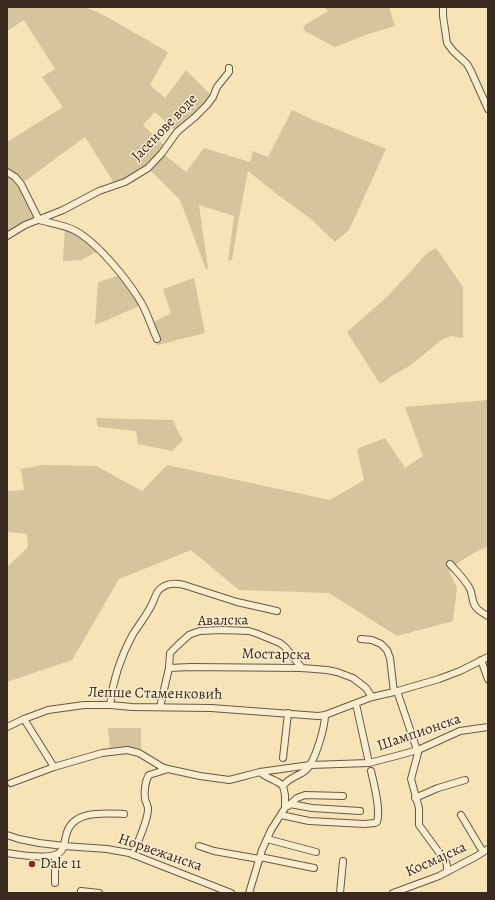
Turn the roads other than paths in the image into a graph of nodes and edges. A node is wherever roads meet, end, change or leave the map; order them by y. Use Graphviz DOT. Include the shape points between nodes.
graph roads {
  1 [pos="443,7"];
  2 [pos="229,68"];
  3 [pos="488,109"];
  4 [pos="7,172"];
  5 [pos="39,220"];
  6 [pos="7,236"];
  7 [pos="157,339"];
  8 [pos="450,564"];
  9 [pos="277,612"];
  10 [pos="488,616"];
  11 [pos="361,639"];
  12 [pos="488,656"];
  13 [pos="481,660"];
  14 [pos="169,668"];
  15 [pos="302,668"];
  16 [pos="488,679"];
  17 [pos="396,692"];
  18 [pos="372,697"];
  19 [pos="110,704"];
  20 [pos="356,704"];
  21 [pos="160,707"];
  22 [pos="288,713"];
  23 [pos="325,715"];
  24 [pos="24,718"];
  25 [pos="7,727"];
  26 [pos="488,727"];
  27 [pos="418,750"];
  28 [pos="283,758"];
  29 [pos="369,763"];
  30 [pos="310,765"];
  31 [pos="54,767"];
  32 [pos="168,769"];
  33 [pos="371,771"];
  34 [pos="260,772"];
  35 [pos="465,780"];
  36 [pos="11,783"];
  37 [pos="283,786"];
  38 [pos="343,796"];
  39 [pos="415,798"];
  40 [pos="288,806"];
  41 [pos="360,811"];
  42 [pos="124,814"];
  43 [pos="281,815"];
  44 [pos="461,815"];
  45 [pos="7,835"];
  46 [pos="267,839"];
  47 [pos="64,846"];
  48 [pos="199,846"];
  49 [pos="485,851"];
  50 [pos="316,852"];
  51 [pos="7,854"];
  52 [pos="55,855"];
  53 [pos="133,855"];
  54 [pos="260,858"];
  55 [pos="343,861"];
  56 [pos="314,868"];
  57 [pos="448,872"];
  58 [pos="55,883"];
  59 [pos="81,891"];
  60 [pos="99,893"];
  61 [pos="231,893"];
  62 [pos="249,893"];
  63 [pos="340,893"];
  64 [pos="393,893"];
  1 -- 3 [label="street" via="447,43 472,71"];
  2 -- 5 [label="street, Јасенове воде" via="229,72 207,105 178,132 148,168 125,182 99,190"];
  4 -- 5 [label="street" via="21,184"];
  5 -- 6 [label="street, Јасенове воде"];
  5 -- 7 [label="street" via="79,233 112,262 139,299"];
  8 -- 10 [label="street" via="470,588 476,609"];
  9 -- 19 [label="street" via="184,584 169,584 163,587 123,655"];
  11 -- 17 [label="street" via="372,640 387,650"];
  12 -- 13 [label="street, Лепше Стаменковић"];
  13 -- 16 [label="street"];
  13 -- 17 [label="street, Лепше Стаменковић" via="439,679"];
  14 -- 15 [label="street, Мостарска"];
  14 -- 15 [label="street, Авалска" via="170,653 189,635 200,631 222,630 249,631 280,643"];
  14 -- 21 [label="street, Авалска"];
  15 -- 18 [label="street, Мостарска" via="337,672 353,678 366,688"];
  17 -- 18 [label="street, Лепше Стаменковић"];
  17 -- 27 [label="street"];
  18 -- 20 [label="street, Лепше Стаменковић"];
  19 -- 21 [label="street, Лепше Стаменковић"];
  19 -- 24 [label="street, Лепше Стаменковић" via="64,707"];
  20 -- 23 [label="street, Лепше Стаменковић"];
  20 -- 29 [label="street"];
  21 -- 22 [label="street, Лепше Стаменковић"];
  22 -- 23 [label="street, Лепше Стаменковић"];
  22 -- 28 [label="street"];
  23 -- 30 [label="street" via="323,731"];
  24 -- 25 [label="street, Лепше Стаменковић"];
  24 -- 31 [label="street"];
  26 -- 27 [label="street, Шампионска" via="460,731"];
  27 -- 29 [label="street, Шампионска"];
  27 -- 39 [label="street" via="411,779"];
  29 -- 30 [label="street, Шампионска"];
  30 -- 34 [label="street, Шампионска"];
  30 -- 37 [label="street"];
  31 -- 32 [label="street, Шампионска" via="102,753 127,750 139,753"];
  31 -- 36 [label="street, Шампионска"];
  32 -- 34 [label="street, Шампионска" via="229,780"];
  32 -- 53 [label="street" via="149,775 147,779 147,816"];
  33 -- 43 [label="street" via="378,817 375,823 309,821"];
  34 -- 37 [label="street"];
  35 -- 39 [label="street"];
  37 -- 40 [label="street"];
  38 -- 40 [label="street" via="305,795"];
  39 -- 57 [label="street" via="419,825 446,862"];
  40 -- 41 [label="street"];
  40 -- 43 [label="street"];
  42 -- 47 [label="street" via="92,814 73,822 68,828"];
  43 -- 46 [label="street"];
  44 -- 49 [label="street"];
  45 -- 47 [label="street, Норвежанска" via="32,842"];
  46 -- 50 [label="street"];
  46 -- 54 [label="street"];
  47 -- 52 [label="street"];
  47 -- 53 [label="street, Норвежанска" via="107,849"];
  48 -- 54 [label="street" via="214,851"];
  49 -- 57 [label="street, Космајска"];
  51 -- 52 [label="street"];
  52 -- 58 [label="street"];
  53 -- 61 [label="street, Норвежанска"];
  54 -- 56 [label="street"];
  54 -- 62 [label="street"];
  55 -- 63 [label="street"];
  57 -- 64 [label="street, Космајска"];
  59 -- 60 [label="street"];
}
